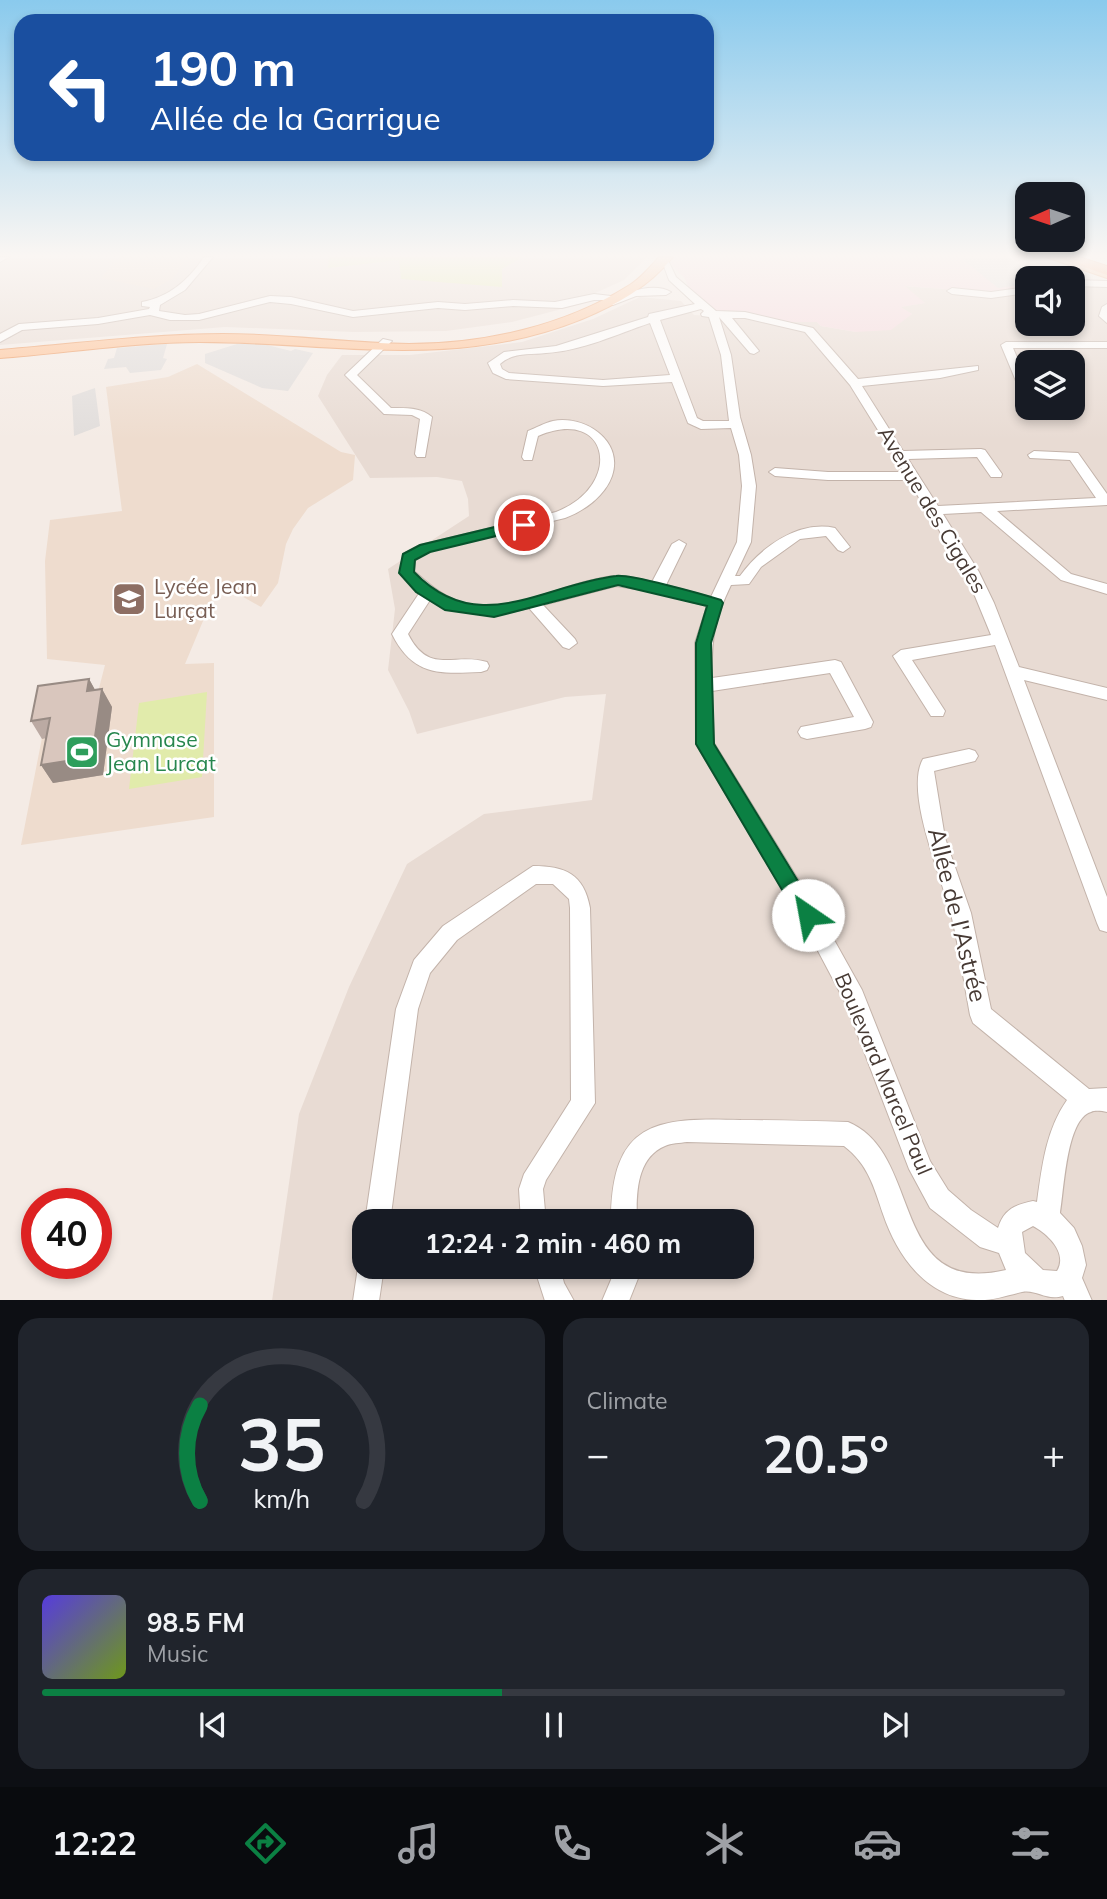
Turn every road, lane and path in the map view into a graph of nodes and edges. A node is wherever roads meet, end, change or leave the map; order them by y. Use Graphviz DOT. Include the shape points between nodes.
graph roads {
  1 [pos="113,318"];
  2 [pos="180,318"];
  3 [pos="201,318"];
  4 [pos="560,318"];
  5 [pos="573,318"];
  6 [pos="579,318"];
  7 [pos="648,318"];
  8 [pos="654,318"];
  9 [pos="712,318"];
  10 [pos="715,318"];
  11 [pos="747,318"];
  12 [pos="1,322"];
  13 [pos="12,329"];
  14 [pos="540,331"];
  15 [pos="0,339"];
  16 [pos="386,344"];
  17 [pos="1107,345"];
  18 [pos="754,351"];
  19 [pos="0,352"];
  20 [pos="1015,366"];
  21 [pos="974,368"];
  22 [pos="676,378"];
  23 [pos="855,383"];
  24 [pos="735,424"];
  25 [pos="421,454"];
  26 [pos="1034,455"];
  27 [pos="899,456"];
  28 [pos="528,457"];
  29 [pos="775,472"];
  30 [pos="996,474"];
  31 [pos="910,475"];
  32 [pos="1106,501"];
  33 [pos="984,507"];
  34 [pos="932,510"];
  35 [pos="679,544"];
  36 [pos="843,547"];
  37 [pos="725,580"];
  38 [pos="656,589"];
  39 [pos="1107,589"];
  40 [pos="427,592"];
  41 [pos="533,602"];
  42 [pos="715,603"];
  43 [pos="999,639"];
  44 [pos="569,643"];
  45 [pos="481,666"];
  46 [pos="1012,671"];
  47 [pos="702,685"];
  48 [pos="1107,694"];
  49 [pos="937,711"];
  50 [pos="807,732"];
  51 [pos="968,756"];
  52 [pos="1107,923"];
  53 [pos="1096,1100"];
  54 [pos="379,1209"];
  55 [pos="531,1209"];
  56 [pos="624,1209"];
  57 [pos="1047,1218"];
  58 [pos="1008,1243"];
  59 [pos="1029,1277"];
  60 [pos="369,1279"];
  61 [pos="551,1279"];
  62 [pos="625,1279"];
  63 [pos="1074,1289"];
  64 [pos="366,1300"];
  65 [pos="561,1300"];
  66 [pos="615,1300"];
  1 -- 13 [label="street"];
  2 -- 3 [label="street"];
  4 -- 16 [label="main road" via="508,332"];
  5 -- 14 [label="main road"];
  6 -- 14 [label="street"];
  7 -- 22 [label="street" via="555,349 501,356 495,363 497,371 506,376 603,383"];
  8 -- 22 [label="street"];
  9 -- 24 [label="street, Boulevard Marcel Paul" via="726,355"];
  10 -- 18 [label="street"];
  11 -- 23 [label="street, Avenue des Cigales" via="809,330"];
  12 -- 13 [label="street"];
  13 -- 15 [label="street"];
  14 -- 16 [label="main road" via="457,345"];
  16 -- 19 [label="main road" via="221,332"];
  16 -- 25 [label="street" via="357,367 352,379 388,411 426,417"];
  17 -- 20 [label="street" via="1006,345"];
  21 -- 23 [label="street"];
  22 -- 24 [label="street" via="696,423"];
  23 -- 27 [label="street, Avenue des Cigales"];
  24 -- 37 [label="street, Boulevard Marcel Paul" via="745,455 747,532"];
  26 -- 32 [label="street" via="1074,456"];
  27 -- 30 [label="street" via="981,453"];
  27 -- 31 [label="street, Avenue des Cigales"];
  28 -- 40 [label="street" via="532,434 547,425 569,423 593,431 607,449 608,472 596,493 575,509 425,548 408,557 407,573"];
  29 -- 31 [label="street"];
  31 -- 34 [label="street, Avenue des Cigales"];
  32 -- 33 [label="street"];
  33 -- 34 [label="street"];
  33 -- 39 [label="street" via="1066,577"];
  34 -- 43 [label="street, Avenue des Cigales" via="972,572"];
  35 -- 38 [label="street"];
  36 -- 37 [label="street" via="830,531 796,535 756,564 744,581"];
  37 -- 42 [label="street, Boulevard Marcel Paul"];
  38 -- 41 [label="street" via="618,580"];
  38 -- 42 [label="street"];
  40 -- 41 [label="street" via="450,607 494,612"];
  40 -- 45 [label="street" via="400,634 406,650 434,668"];
  41 -- 44 [label="street"];
  42 -- 47 [label="street, Boulevard Marcel Paul" via="704,643"];
  43 -- 46 [label="street, Avenue des Cigales"];
  43 -- 49 [label="street" via="901,656"];
  46 -- 48 [label="street"];
  46 -- 52 [label="street, Avenue des Cigales"];
  47 -- 50 [label="street" via="835,666 865,722"];
  47 -- 58 [label="street, Boulevard Marcel Paul" via="705,744 854,997 920,1169 940,1199 962,1219 989,1238"];
  51 -- 53 [label="street, Allée de l'Astrée" via="929,764 925,771 936,838 961,913 981,1014"];
  53 -- 57 [label="street" via="1070,1111 1062,1128"];
  54 -- 55 [label="street" via="407,1009 421,967 450,933 524,879 544,874 565,880 578,895 583,1103 536,1174"];
  56 -- 59 [label="street" via="623,1191 631,1167 652,1139 663,1134 687,1130 848,1134 872,1156 911,1250 940,1276 977,1287"];
  57 -- 58 [label="street" via="1032,1213 1016,1217"];
  57 -- 63 [label="street" via="1069,1243"];
  58 -- 59 [label="street"];
  59 -- 63 [label="street" via="1044,1285"];
  60 -- 64 [label="street"];
  61 -- 65 [label="street"];
  62 -- 66 [label="street"];
}
